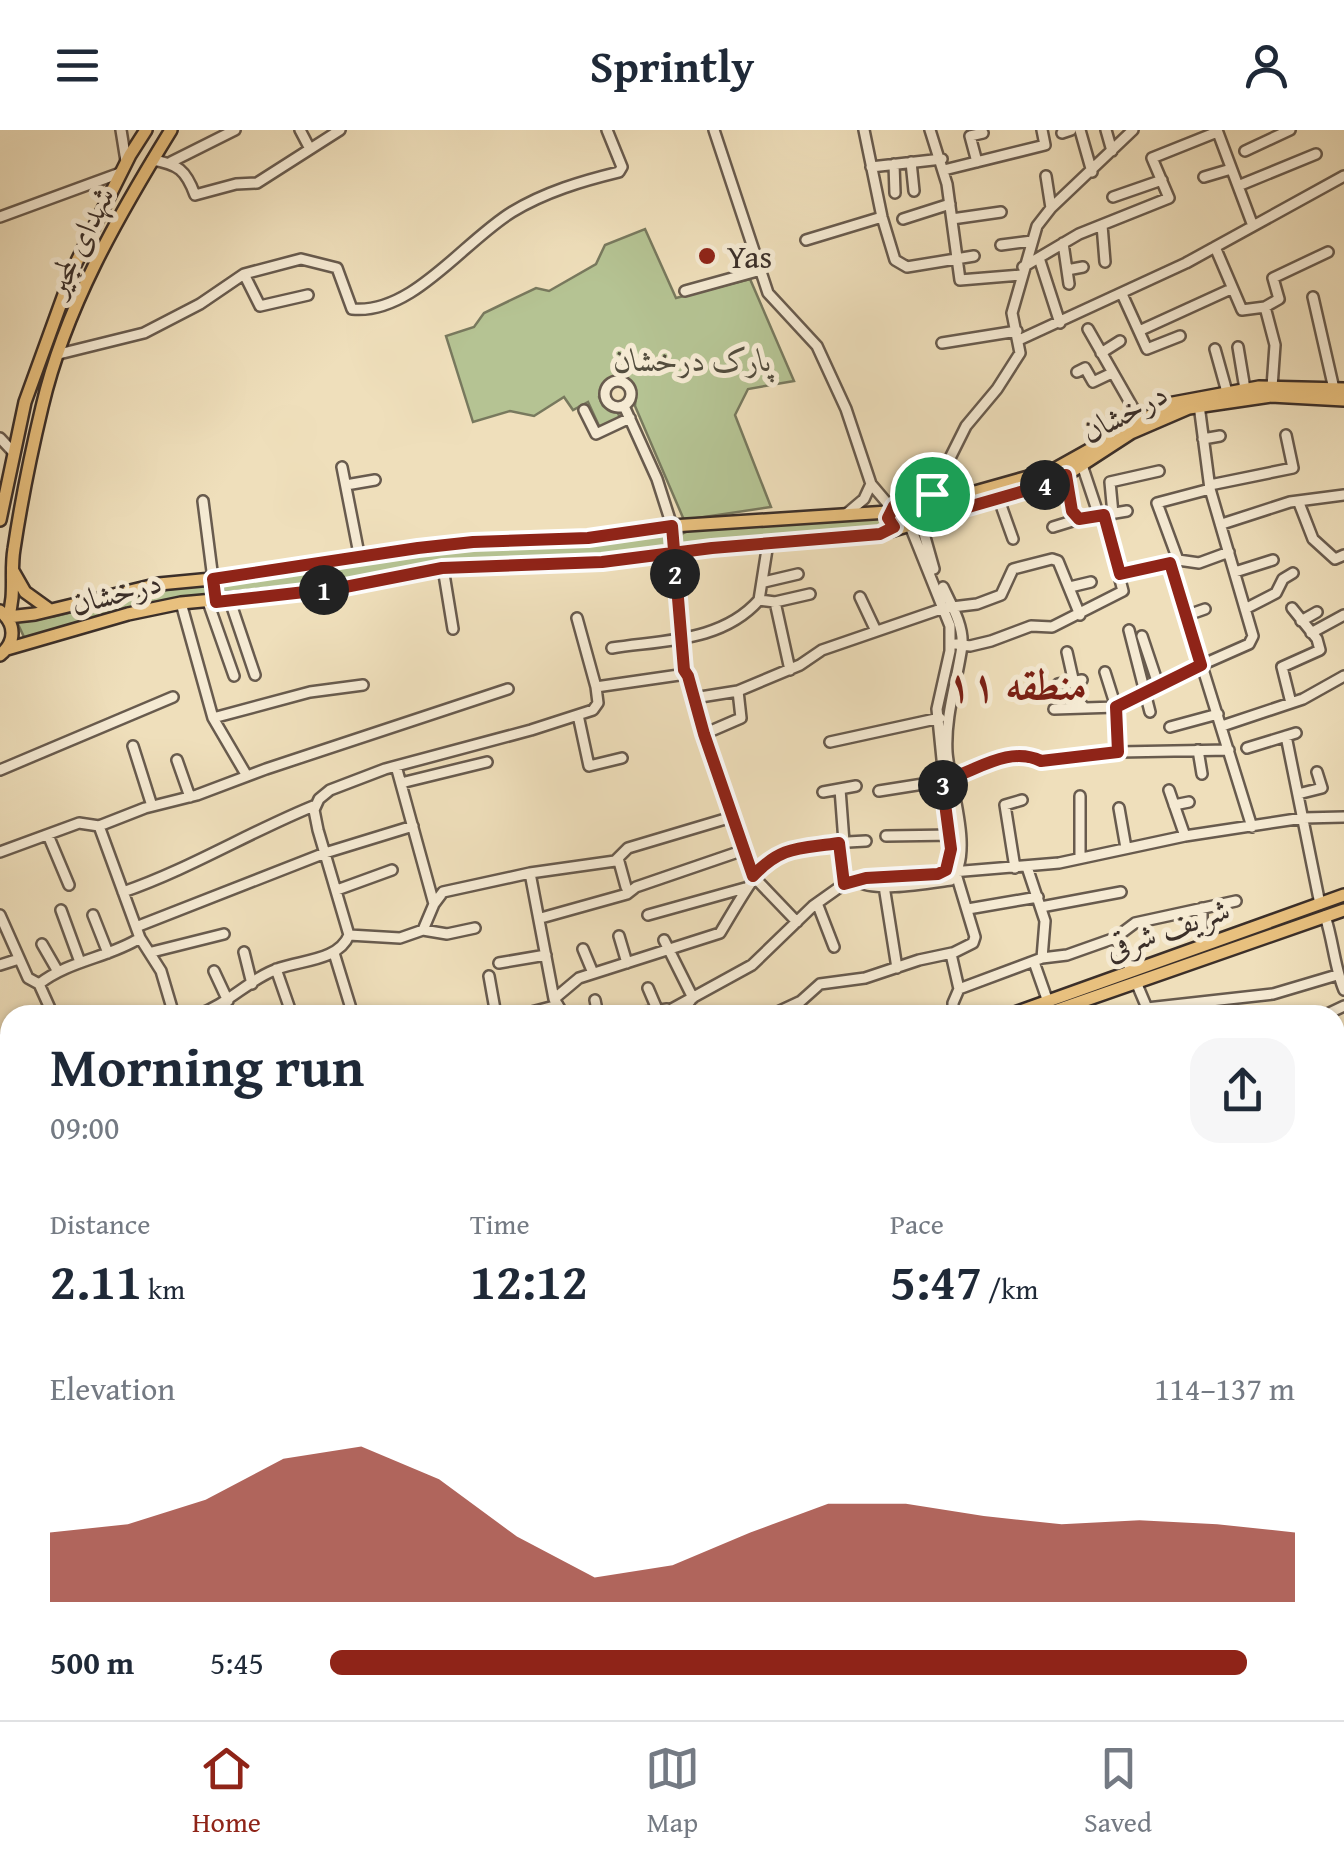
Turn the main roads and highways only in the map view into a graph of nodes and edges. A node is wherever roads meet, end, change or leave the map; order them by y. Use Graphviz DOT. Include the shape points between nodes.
graph roads {
  1 [pos="146,130"];
  2 [pos="171,130"];
  3 [pos="1339,389"];
  4 [pos="1344,400"];
  5 [pos="1198,402"];
  6 [pos="935,495"];
  7 [pos="891,510"];
  8 [pos="932,518"];
  9 [pos="0,520"];
  10 [pos="894,527"];
  11 [pos="13,570"];
  12 [pos="213,579"];
  13 [pos="6,592"];
  14 [pos="212,602"];
  15 [pos="50,610"];
  16 [pos="4,614"];
  17 [pos="4,652"];
  18 [pos="1344,895"];
  19 [pos="1344,910"];
  20 [pos="1236,941"];
  21 [pos="1134,976"];
  22 [pos="1062,1005"];
  1 -- 9 [label="main road, شهدای لمجیر" via="74,267 25,402"];
  2 -- 11 [label="main road, شهدای لمجیر" via="74,309 42,404"];
  3 -- 5 [label="main road, درخشان" via="1245,389"];
  4 -- 5 [label="main road, درخشان"];
  5 -- 6 [label="main road, درخشان" via="1173,403 1053,470 975,492"];
  5 -- 8 [label="main road, درخشان" via="1045,485"];
  6 -- 7 [label="main road, درخشان"];
  6 -- 8 [label="main road" via="943,506"];
  7 -- 10 [label="main road" via="888,522"];
  7 -- 12 [label="main road, درخشان" via="473,542"];
  8 -- 10 [label="main road, درخشان"];
  10 -- 14 [label="main road, درخشان" via="880,534 602,562 442,568"];
  11 -- 13 [label="main road, شهدای لمجیر"];
  11 -- 15 [label="main road" via="25,592"];
  12 -- 14 [label="main road"];
  12 -- 15 [label="main road, درخشان" via="159,584"];
  13 -- 16 [label="main road, شهدای لمجیر"];
  14 -- 17 [label="main road, درخشان" via="128,614"];
  15 -- 16 [label="main road, درخشان"];
  16 -- 17 [label="main road, شهدای لمجیر" via="13,633"];
  18 -- 20 [label="main road, شریف شرقی"];
  19 -- 20 [label="main road, شریف شرقی"];
  20 -- 21 [label="main road, شریف شرقی"];
  20 -- 21 [label="main road, شریف شرقی" via="1202,946"];
  21 -- 22 [label="main road, شریف شرقی"];
}
